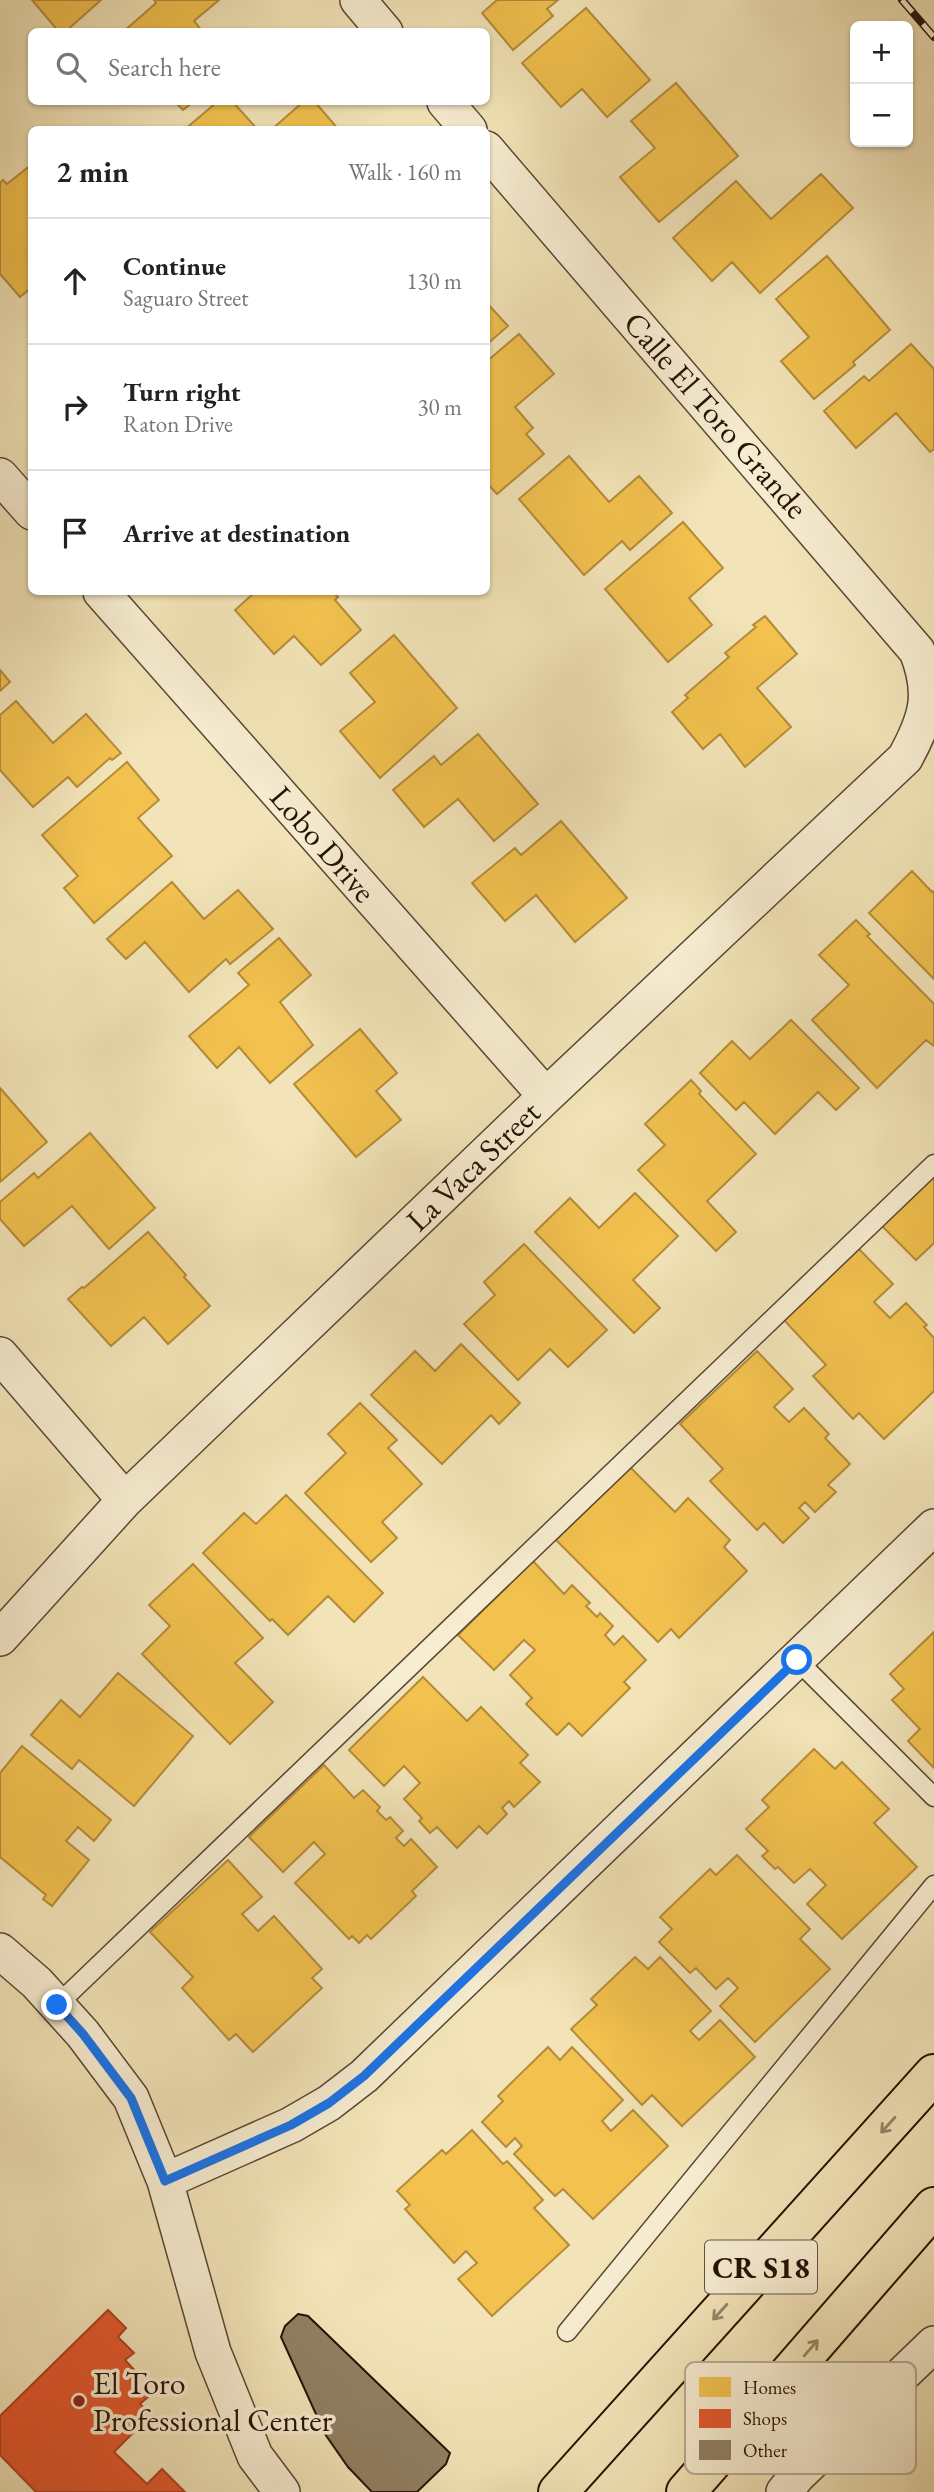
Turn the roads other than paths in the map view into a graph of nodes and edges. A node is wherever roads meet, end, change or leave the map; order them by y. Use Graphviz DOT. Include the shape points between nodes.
graph roads {
  1 [pos="358,0"];
  2 [pos="382,28"];
  3 [pos="448,105"];
  4 [pos="466,126"];
  5 [pos="490,154"];
  6 [pos="0,477"];
  7 [pos="28,508"];
  8 [pos="104,595"];
  9 [pos="929,689"];
  10 [pos="545,1096"];
  11 [pos="934,1164"];
  12 [pos="0,1355"];
  13 [pos="125,1500"];
  14 [pos="934,1527"];
  15 [pos="0,1638"];
  16 [pos="797,1660"];
  17 [pos="934,1797"];
  18 [pos="934,1885"];
  19 [pos="0,1951"];
  20 [pos="57,2005"];
  21 [pos="934,2074"];
  22 [pos="165,2181"];
  23 [pos="934,2207"];
  24 [pos="567,2332"];
  25 [pos="934,2344"];
  26 [pos="799,2362"];
  27 [pos="915,2362"];
  28 [pos="702,2474"];
  29 [pos="799,2474"];
  30 [pos="282,2492"];
  31 [pos="558,2492"];
  32 [pos="686,2492"];
  33 [pos="785,2492"];
  1 -- 2 [label="street"];
  3 -- 4 [label="street"];
  5 -- 9 [label="street, Calle El Toro Grande" via="891,619 917,651"];
  6 -- 7 [label="street"];
  8 -- 10 [label="street, Lobo Drive"];
  9 -- 10 [label="street, La Vaca Street" via="923,725 905,758"];
  10 -- 13 [label="street, La Vaca Street"];
  11 -- 20 [label="lane"];
  12 -- 13 [label="street"];
  13 -- 15 [label="street, La Vaca Street"];
  14 -- 16 [label="street"];
  16 -- 17 [label="lane"];
  16 -- 22 [label="street" via="364,2076 291,2125"];
  18 -- 24 [label="lane"];
  19 -- 20 [label="street"];
  20 -- 22 [label="street" via="131,2098"];
  21 -- 31 [label="main road, CR S18, one-way"];
  22 -- 30 [label="street" via="213,2352 255,2456"];
  26 -- 23 [label="main road, CR S18, one-way"];
  25 -- 27 [label="street"];
  32 -- 28 [label="main road, CR S18, one-way"];
  29 -- 33 [label="street"];
}
